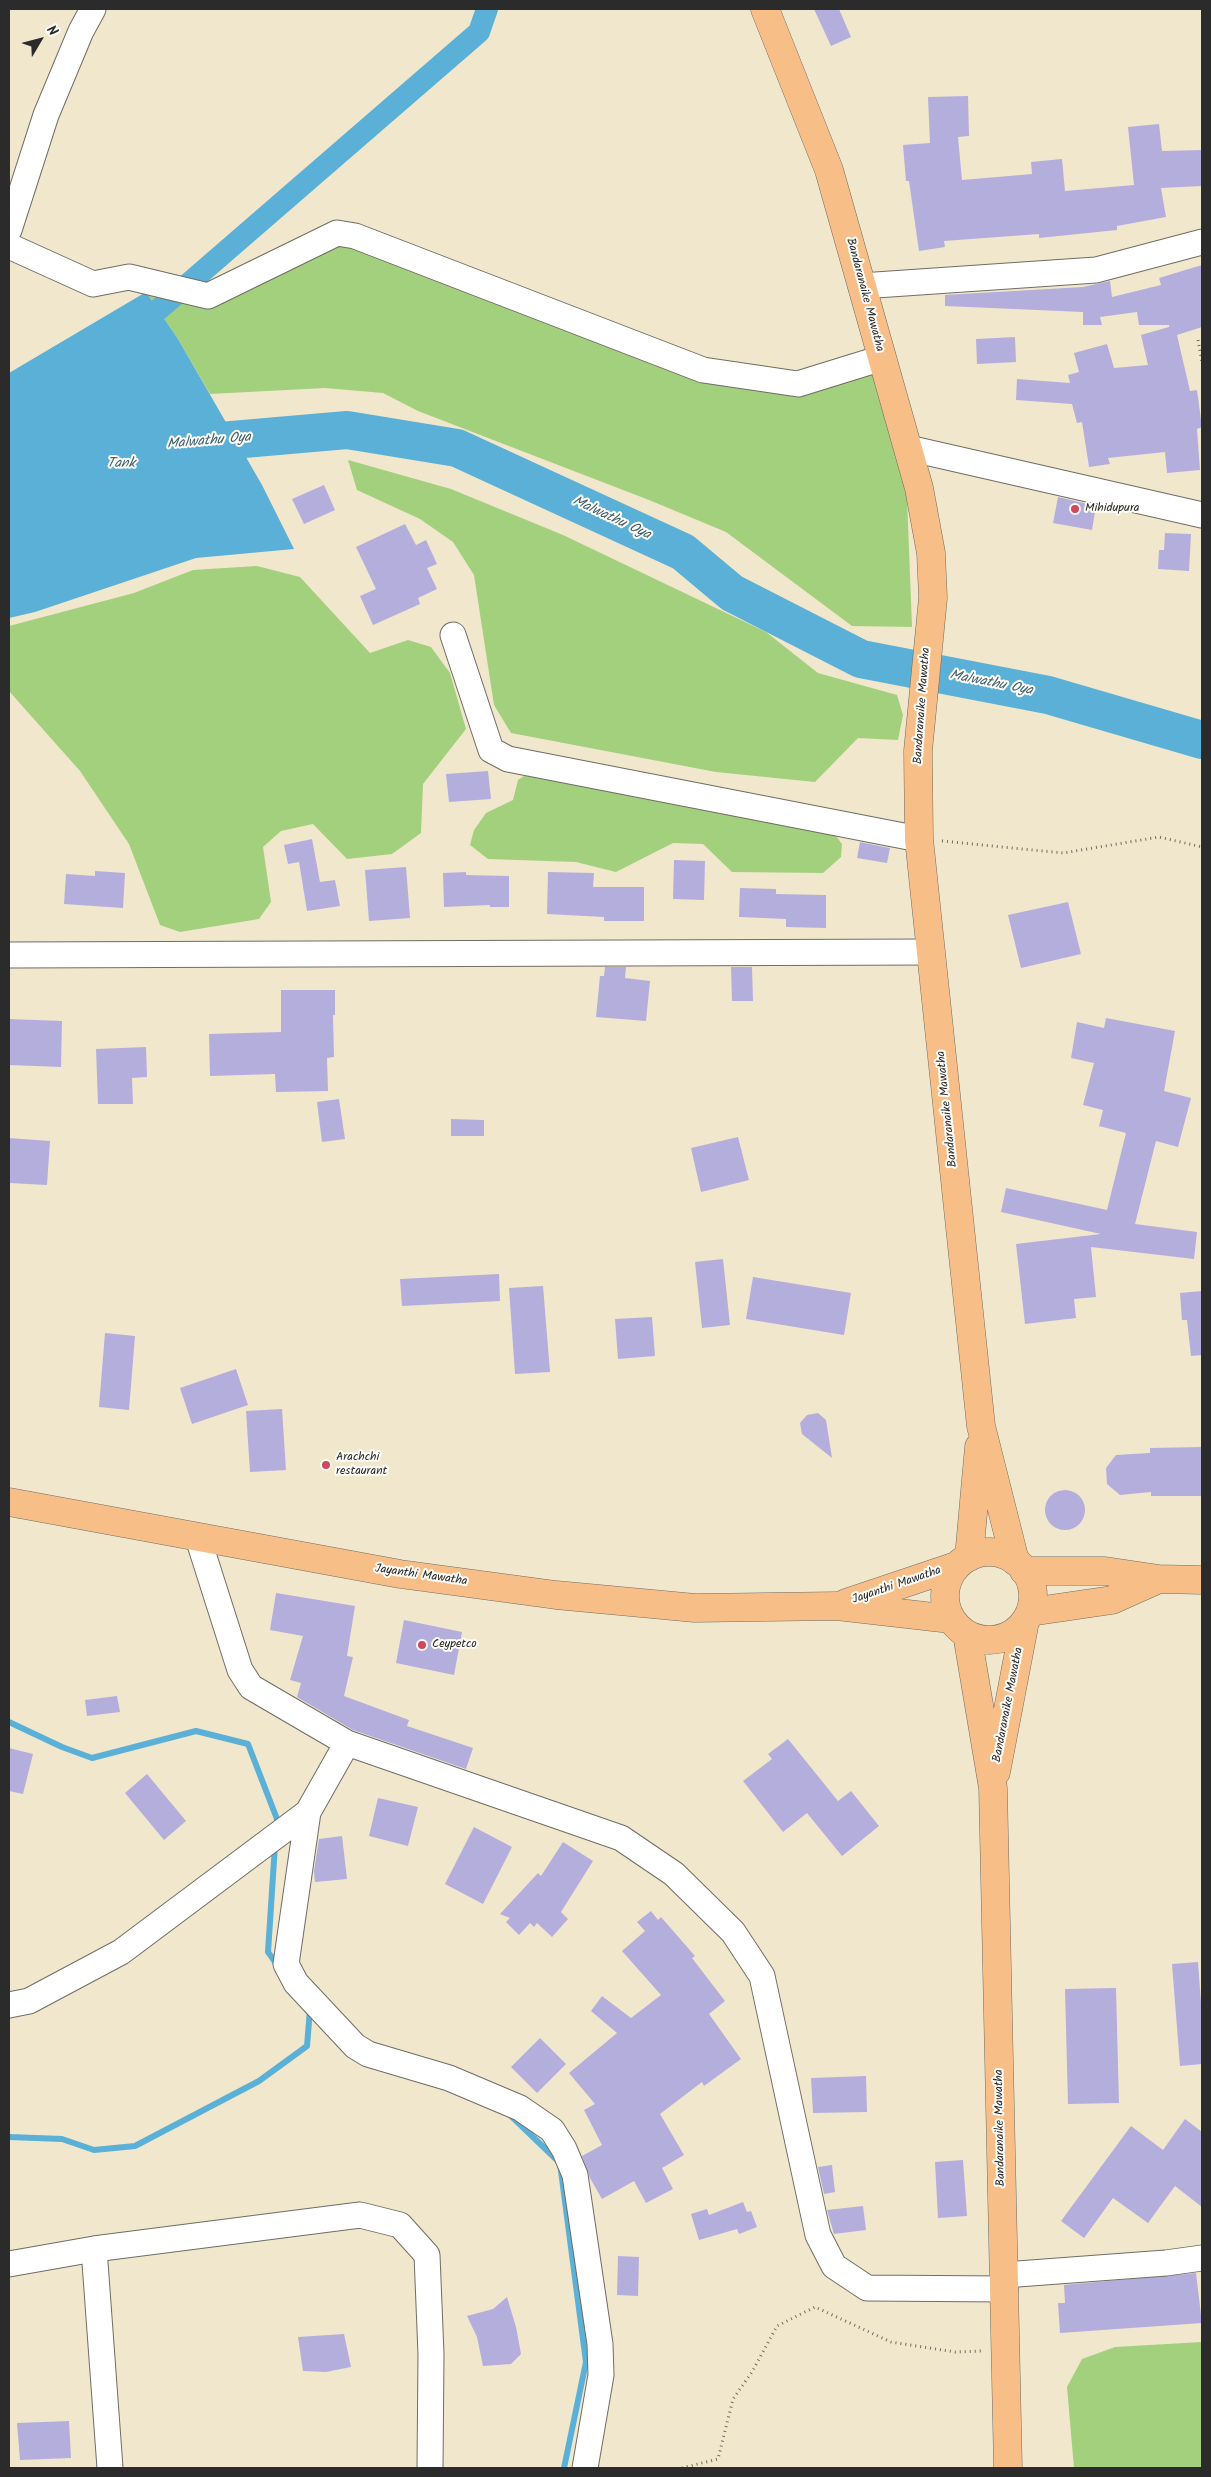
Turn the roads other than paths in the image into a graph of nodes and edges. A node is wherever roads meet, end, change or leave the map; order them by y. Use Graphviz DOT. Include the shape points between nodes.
graph roads {
  1 [pos="93,9"];
  2 [pos="765,9"];
  3 [pos="9,230"];
  4 [pos="1202,242"];
  5 [pos="9,246"];
  6 [pos="861,286"];
  7 [pos="882,358"];
  8 [pos="908,448"];
  9 [pos="1202,515"];
  10 [pos="452,636"];
  11 [pos="919,839"];
  12 [pos="930,952"];
  13 [pos="9,955"];
  14 [pos="981,1426"];
  15 [pos="9,1502"];
  16 [pos="198,1538"];
  17 [pos="962,1561"];
  18 [pos="1020,1566"];
  19 [pos="1159,1579"];
  20 [pos="1202,1580"];
  21 [pos="838,1606"];
  22 [pos="1027,1617"];
  23 [pos="959,1627"];
  24 [pos="347,1742"];
  25 [pos="993,1788"];
  26 [pos="308,1812"];
  27 [pos="9,2005"];
  28 [pos="94,2248"];
  29 [pos="1202,2258"];
  30 [pos="9,2264"];
  31 [pos="1004,2282"];
  32 [pos="110,2468"];
  33 [pos="430,2468"];
  34 [pos="585,2468"];
  35 [pos="1008,2468"];
  1 -- 3 [label="street" via="46,115"];
  2 -- 6 [label="main road, Bandaranaike Mawatha" via="829,170"];
  4 -- 6 [label="street" via="1096,270"];
  5 -- 7 [label="street" via="93,284 129,277 208,296 337,232 355,236 703,370 798,384"];
  6 -- 7 [label="main road, Bandaranaike Mawatha"];
  7 -- 8 [label="main road, Bandaranaike Mawatha"];
  8 -- 9 [label="street"];
  8 -- 11 [label="main road, Bandaranaike Mawatha" via="931,553 933,598 918,751"];
  10 -- 11 [label="street" via="491,750 508,759"];
  11 -- 12 [label="main road, Bandaranaike Mawatha"];
  12 -- 13 [label="street"];
  12 -- 14 [label="main road, Bandaranaike Mawatha"];
  14 -- 17 [label="main road, Bandaranaike Mawatha"];
  14 -- 18 [label="main road, Bandaranaike Mawatha"];
  15 -- 16 [label="main road, Jayanthi Mawatha"];
  16 -- 21 [label="main road, Jayanthi Mawatha" via="400,1574 556,1595 695,1608"];
  16 -- 24 [label="street" via="240,1670 252,1687"];
  17 -- 18 [label="main road" via="992,1552"];
  17 -- 21 [label="main road, Jayanthi Mawatha"];
  17 -- 23 [label="main road" via="948,1578 945,1592 946,1606"];
  18 -- 19 [label="main road" via="1105,1571"];
  18 -- 22 [label="main road" via="1031,1584 1032,1598"];
  19 -- 20 [label="main road"];
  19 -- 22 [label="main road" via="1112,1600"];
  21 -- 23 [label="main road, Jayanthi Mawatha"];
  22 -- 23 [label="main road" via="1014,1633 998,1639 982,1640"];
  22 -- 25 [label="main road, Bandaranaike Mawatha"];
  23 -- 25 [label="main road, Bandaranaike Mawatha"];
  24 -- 26 [label="street"];
  24 -- 31 [label="street" via="621,1838 674,1874 734,1932 762,1976 818,2235 834,2266 867,2288"];
  25 -- 31 [label="main road, Bandaranaike Mawatha"];
  26 -- 27 [label="street" via="121,1952 28,2001"];
  26 -- 34 [label="street" via="286,1964 296,1983 355,2046 368,2054 450,2078 520,2108 552,2130 575,2174 600,2344 601,2375"];
  28 -- 30 [label="street"];
  28 -- 32 [label="street"];
  28 -- 33 [label="street" via="360,2215 400,2225 427,2255 431,2354"];
  29 -- 31 [label="street"];
  31 -- 35 [label="main road, Bandaranaike Mawatha"];
}
